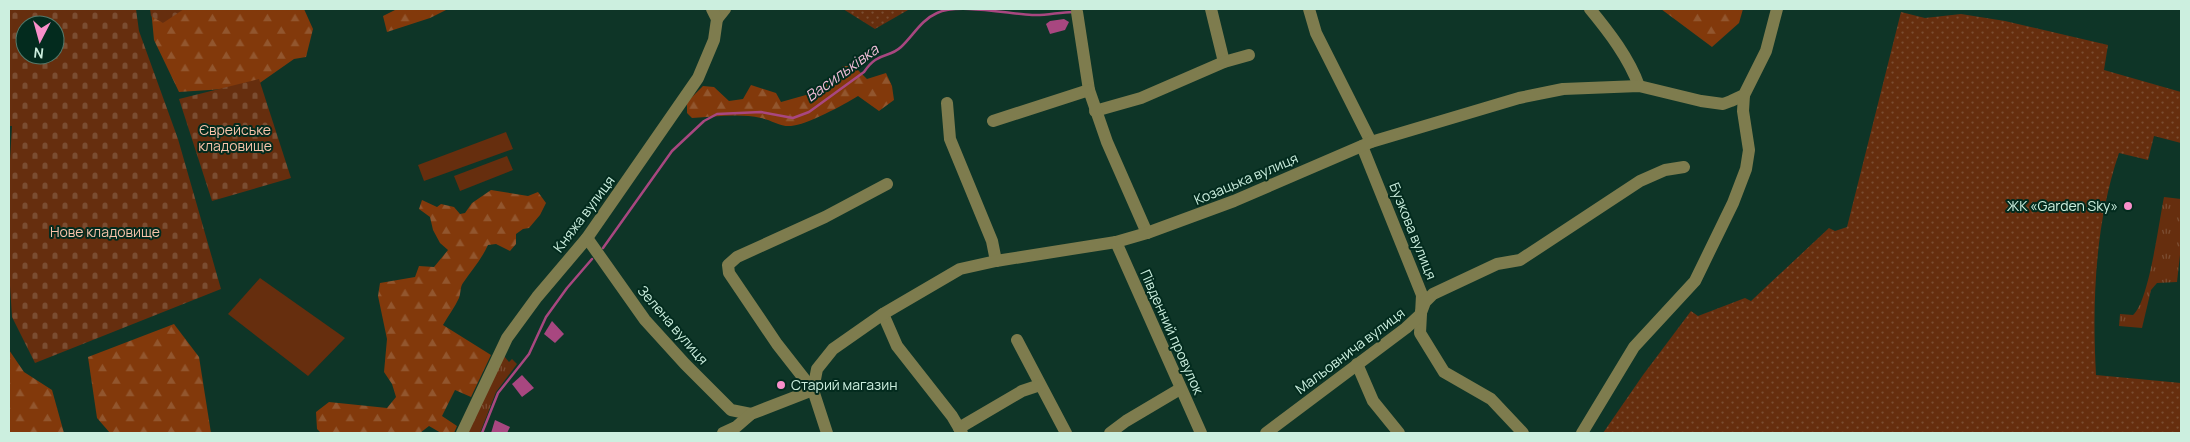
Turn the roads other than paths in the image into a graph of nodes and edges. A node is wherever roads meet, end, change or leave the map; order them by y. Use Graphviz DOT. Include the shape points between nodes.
graph roads {
  1 [pos="1211,9"];
  2 [pos="1309,9"];
  3 [pos="1590,9"];
  4 [pos="1777,9"];
  5 [pos="718,12"];
  6 [pos="1077,12"];
  7 [pos="1249,55"];
  8 [pos="1224,62"];
  9 [pos="1639,86"];
  10 [pos="1089,90"];
  11 [pos="1744,95"];
  12 [pos="947,103"];
  13 [pos="1095,111"];
  14 [pos="993,121"];
  15 [pos="1367,144"];
  16 [pos="1684,167"];
  17 [pos="887,184"];
  18 [pos="1147,233"];
  19 [pos="587,238"];
  20 [pos="1116,242"];
  21 [pos="996,261"];
  22 [pos="883,314"];
  23 [pos="1420,315"];
  24 [pos="1017,340"];
  25 [pos="1357,364"];
  26 [pos="1040,385"];
  27 [pos="813,390"];
  28 [pos="1180,390"];
  29 [pos="751,414"];
  30 [pos="961,430"];
  31 [pos="1582,432"];
  32 [pos="462,433"];
  33 [pos="722,433"];
  34 [pos="827,433"];
  35 [pos="1066,433"];
  36 [pos="1110,433"];
  37 [pos="1201,433"];
  38 [pos="1266,433"];
  39 [pos="1399,433"];
  40 [pos="1523,433"];
  1 -- 8 [label="street"];
  2 -- 15 [label="street, Бузкова вулиця" via="1316,33"];
  3 -- 9 [label="street" via="1625,58"];
  4 -- 11 [label="street" via="1766,52"];
  5 -- 19 [label="street, Княжа вулиця" via="714,40 698,78"];
  6 -- 10 [label="street"];
  7 -- 8 [label="street"];
  8 -- 13 [label="street" via="1141,98"];
  9 -- 11 [label="street, Козацька вулиця" via="1723,104"];
  9 -- 15 [label="street, Козацька вулиця" via="1563,89 1519,98"];
  10 -- 13 [label="street"];
  10 -- 14 [label="street"];
  11 -- 31 [label="street" via="1749,150 1746,169 1733,203 1695,281 1634,347"];
  12 -- 21 [label="street" via="950,139 992,241"];
  13 -- 18 [label="street"];
  15 -- 18 [label="street, Козацька вулиця" via="1211,210"];
  15 -- 23 [label="street, Бузкова вулиця" via="1422,295"];
  16 -- 23 [label="street, Мальовнича вулиця" via="1665,170 1640,181 1520,260 1497,264 1433,294 1425,302"];
  17 -- 27 [label="street" via="825,217 737,257 728,265 729,273 777,344"];
  18 -- 20 [label="street, Козацька вулиця"];
  19 -- 29 [label="street, Зелена вулиця" via="645,320 685,364 731,410"];
  19 -- 32 [label="street, Княжа вулиця" via="507,338"];
  20 -- 21 [label="street, Козацька вулиця"];
  20 -- 28 [label="street, Південний провулок"];
  21 -- 22 [label="street, Козацька вулиця" via="960,269"];
  22 -- 27 [label="street, Козацька вулиця" via="833,349 817,369"];
  22 -- 30 [label="street" via="898,346"];
  23 -- 25 [label="street, Мальовнича вулиця"];
  23 -- 40 [label="street, Бузкова вулиця" via="1420,333 1444,372 1492,399"];
  24 -- 26 [label="street"];
  25 -- 38 [label="street, Мальовнича вулиця"];
  25 -- 39 [label="street" via="1372,400"];
  26 -- 30 [label="street" via="1022,391"];
  26 -- 35 [label="street"];
  27 -- 29 [label="street"];
  27 -- 34 [label="street"];
  28 -- 36 [label="street"];
  28 -- 37 [label="street, Південний провулок"];
  29 -- 33 [label="street" via="736,427"];
}
